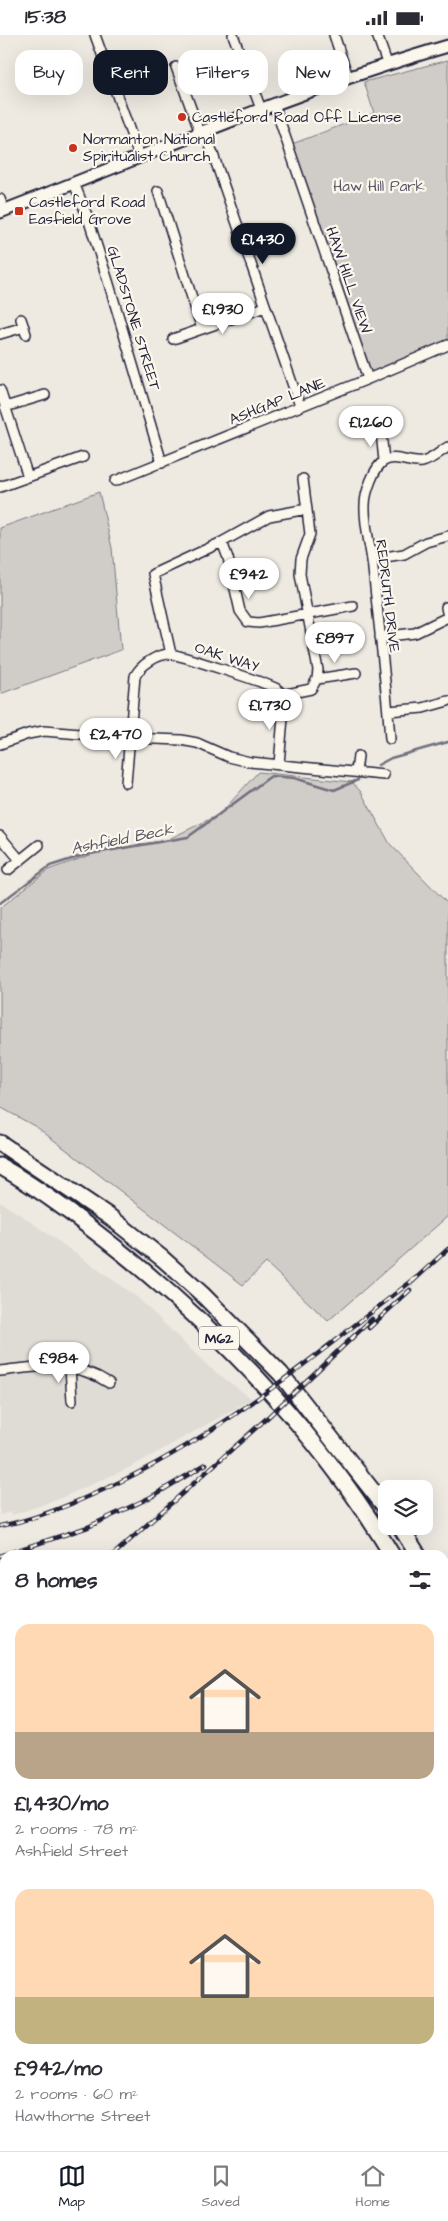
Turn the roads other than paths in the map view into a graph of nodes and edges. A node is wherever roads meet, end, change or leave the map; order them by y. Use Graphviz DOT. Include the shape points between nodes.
graph roads {
  1 [pos="95,35"];
  2 [pos="233,35"];
  3 [pos="334,35"];
  4 [pos="377,35"];
  5 [pos="448,46"];
  6 [pos="339,50"];
  7 [pos="387,63"];
  8 [pos="176,67"];
  9 [pos="349,77"];
  10 [pos="299,95"];
  11 [pos="274,104"];
  12 [pos="261,109"];
  13 [pos="202,132"];
  14 [pos="139,156"];
  15 [pos="74,183"];
  16 [pos="158,191"];
  17 [pos="0,199"];
  18 [pos="2,211"];
  19 [pos="265,307"];
  20 [pos="24,327"];
  21 [pos="202,329"];
  22 [pos="0,334"];
  23 [pos="173,339"];
  24 [pos="448,345"];
  25 [pos="368,379"];
  26 [pos="0,390"];
  27 [pos="45,394"];
  28 [pos="300,406"];
  29 [pos="6,407"];
  30 [pos="380,432"];
  31 [pos="448,447"];
  32 [pos="83,457"];
  33 [pos="384,461"];
  34 [pos="162,463"];
  35 [pos="28,477"];
  36 [pos="304,479"];
  37 [pos="115,481"];
  38 [pos="0,487"];
  39 [pos="307,509"];
  40 [pos="448,536"];
  41 [pos="222,542"];
  42 [pos="372,559"];
  43 [pos="353,606"];
  44 [pos="446,607"];
  45 [pos="307,614"];
  46 [pos="380,637"];
  47 [pos="171,654"];
  48 [pos="356,673"];
  49 [pos="317,679"];
  50 [pos="282,695"];
  51 [pos="448,701"];
  52 [pos="388,711"];
  53 [pos="129,738"];
  54 [pos="390,739"];
  55 [pos="0,744"];
  56 [pos="358,756"];
  57 [pos="279,764"];
  58 [pos="356,772"];
  59 [pos="384,775"];
  60 [pos="126,783"];
  61 [pos="0,836"];
  62 [pos="39,845"];
  63 [pos="20,860"];
  64 [pos="8,870"];
  65 [pos="0,1143"];
  66 [pos="0,1166"];
  67 [pos="70,1366"];
  68 [pos="0,1371"];
  69 [pos="109,1383"];
  70 [pos="72,1401"];
  71 [pos="378,1498"];
  72 [pos="406,1535"];
  73 [pos="389,1550"];
  74 [pos="415,1550"];
  1 -- 14 [label="street"];
  2 -- 12 [label="street"];
  3 -- 6 [label="street"];
  4 -- 7 [label="street"];
  5 -- 7 [label="street"];
  7 -- 9 [label="street"];
  8 -- 13 [label="street"];
  10 -- 11 [label="street"];
  11 -- 12 [label="street"];
  11 -- 25 [label="street, HAW HILL VIEW"];
  12 -- 13 [label="street"];
  13 -- 14 [label="street"];
  13 -- 19 [label="street"];
  14 -- 15 [label="street"];
  15 -- 18 [label="street"];
  15 -- 34 [label="street, GLADSTONE STREET" via="109,284"];
  16 -- 21 [label="street"];
  17 -- 18 [label="street"];
  19 -- 21 [label="street"];
  19 -- 28 [label="street"];
  20 -- 22 [label="street"];
  21 -- 23 [label="street"];
  24 -- 25 [label="street, ASHGAP LANE"];
  25 -- 28 [label="street, ASHGAP LANE"];
  26 -- 29 [label="street"];
  27 -- 29 [label="street"];
  28 -- 34 [label="street, ASHGAP LANE"];
  29 -- 35 [label="street"];
  30 -- 33 [label="street"];
  31 -- 33 [label="street" via="425,461 414,463 392,458"];
  32 -- 35 [label="street"];
  33 -- 42 [label="street, REDRUTH DRIVE" via="372,478 365,504"];
  34 -- 37 [label="street, ASHGAP LANE"];
  35 -- 38 [label="street"];
  36 -- 39 [label="street"];
  39 -- 41 [label="street" via="269,516"];
  39 -- 45 [label="street" via="310,534 301,559 300,574"];
  40 -- 42 [label="street" via="426,542 404,555"];
  41 -- 45 [label="street" via="244,619 259,623"];
  41 -- 47 [label="street" via="153,574"];
  42 -- 46 [label="street, REDRUTH DRIVE"];
  43 -- 45 [label="street"];
  44 -- 46 [label="street" via="448,617 428,628 415,633"];
  45 -- 49 [label="street"];
  46 -- 52 [label="street, REDRUTH DRIVE"];
  47 -- 50 [label="street, OAK WAY" via="270,686"];
  47 -- 53 [label="street, OAK WAY" via="154,659 135,676"];
  48 -- 49 [label="street"];
  49 -- 50 [label="street" via="311,689"];
  50 -- 57 [label="street"];
  51 -- 52 [label="street" via="423,708"];
  52 -- 54 [label="street, REDRUTH DRIVE"];
  53 -- 55 [label="street" via="44,731"];
  53 -- 57 [label="street" via="181,740 197,743 229,757"];
  53 -- 60 [label="street, OAK WAY"];
  56 -- 58 [label="street"];
  57 -- 58 [label="street"];
  58 -- 59 [label="street"];
  61 -- 63 [label="street"];
  62 -- 63 [label="street"];
  63 -- 64 [label="street"];
  65 -- 71 [label="highway, M62" via="110,1217 202,1294 281,1374"];
  66 -- 73 [label="highway, M62" via="107,1240 207,1325 249,1368 332,1466"];
  67 -- 68 [label="street"];
  67 -- 69 [label="street" via="88,1371"];
  67 -- 70 [label="street"];
  72 -- 74 [label="highway"];
}
